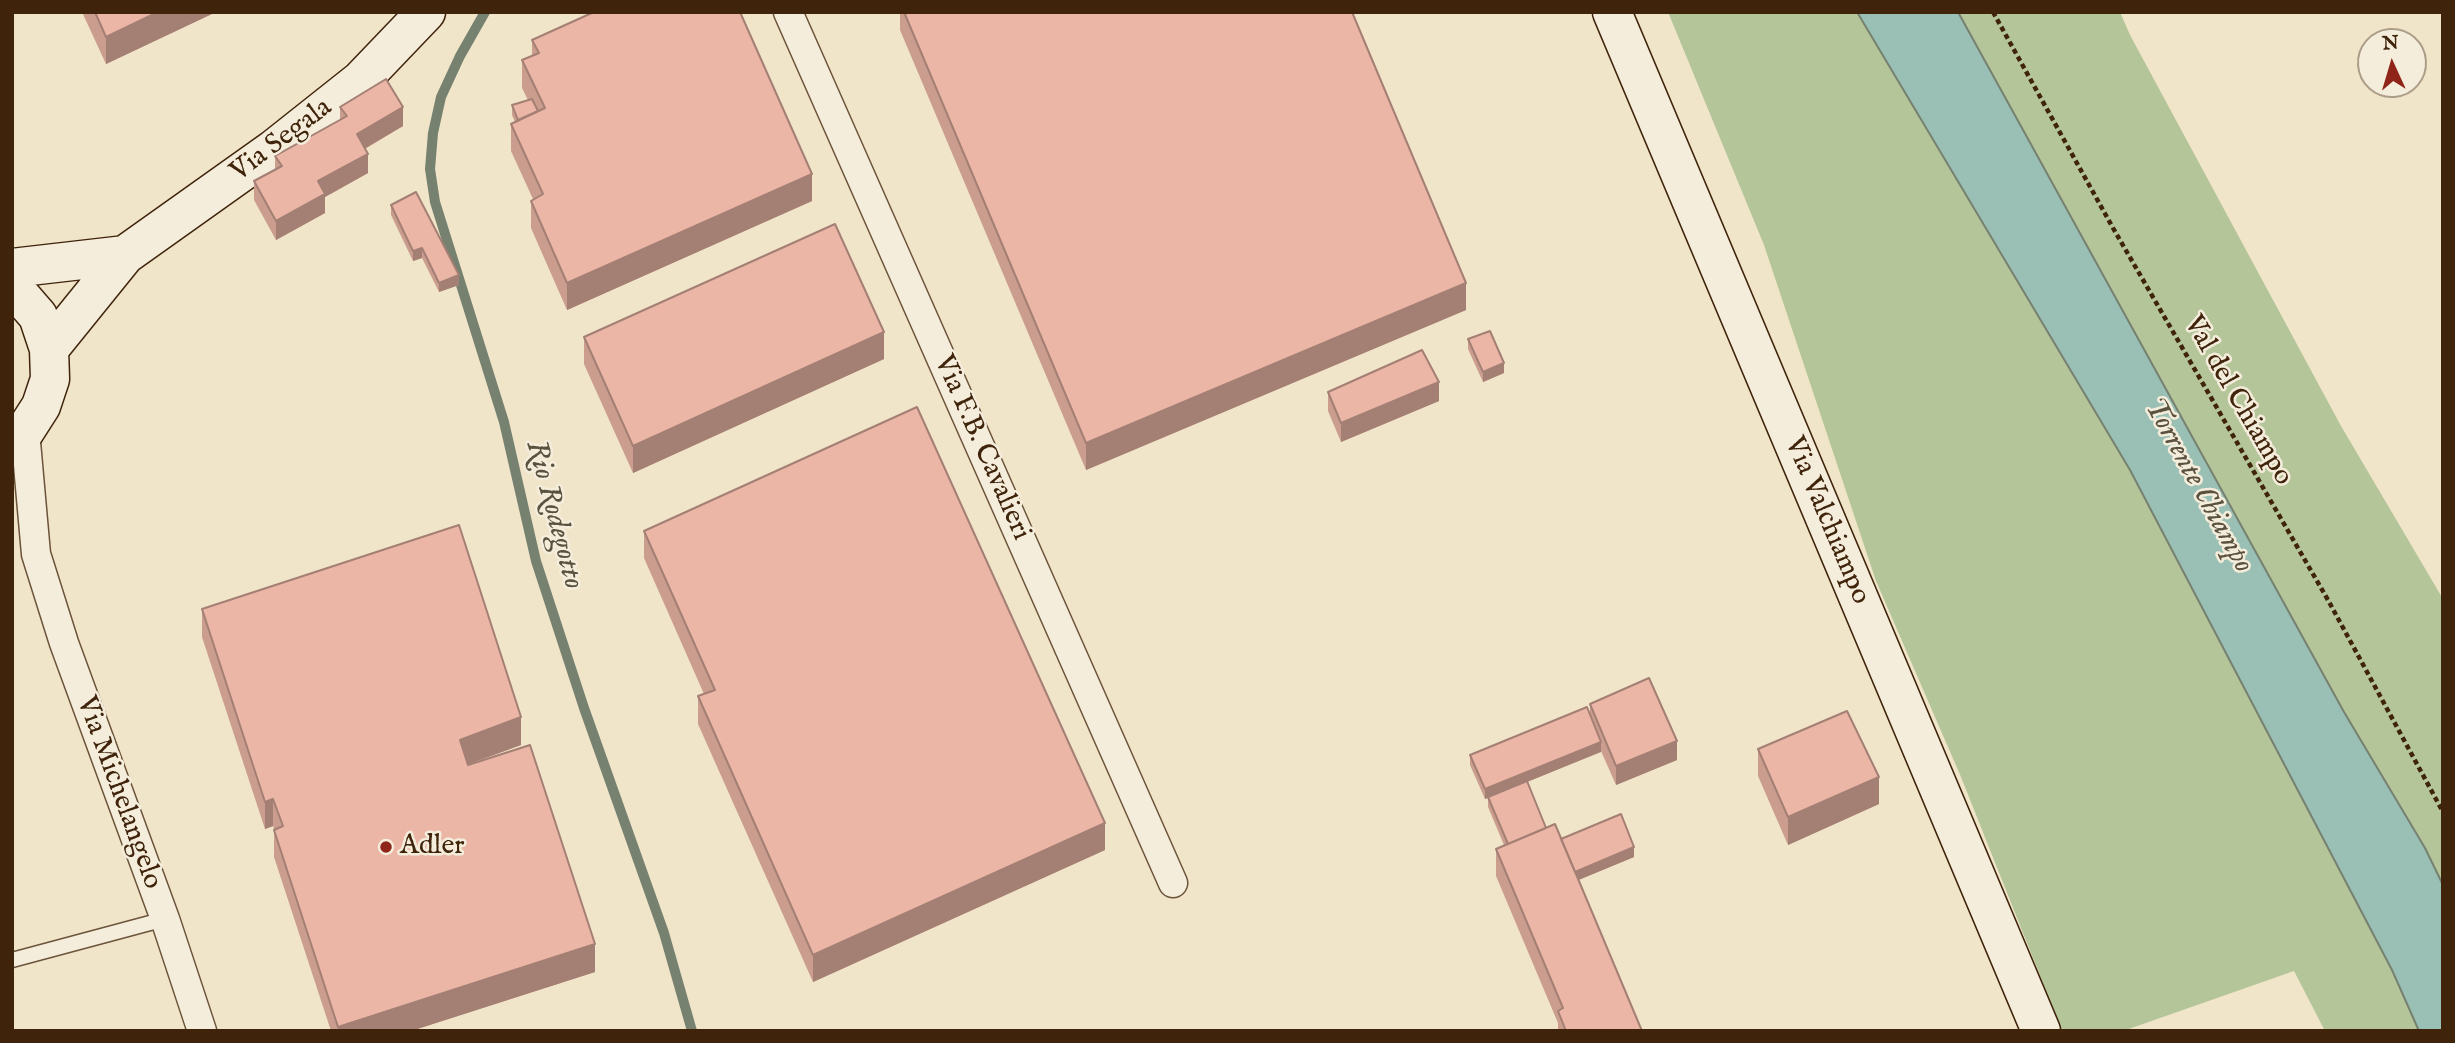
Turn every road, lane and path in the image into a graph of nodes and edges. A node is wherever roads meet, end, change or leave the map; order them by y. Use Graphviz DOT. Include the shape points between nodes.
graph roads {
  1 [pos="426,12"];
  2 [pos="788,12"];
  3 [pos="1612,12"];
  4 [pos="1993,12"];
  5 [pos="125,255"];
  6 [pos="12,268"];
  7 [pos="12,286"];
  8 [pos="49,349"];
  9 [pos="19,437"];
  10 [pos="12,530"];
  11 [pos="36,554"];
  12 [pos="2443,812"];
  13 [pos="1173,883"];
  14 [pos="164,919"];
  15 [pos="12,960"];
  16 [pos="202,1031"];
  17 [pos="2041,1031"];
  1 -- 5 [label="main road, Via Segala" via="361,80 274,149"];
  2 -- 13 [label="street, Via F.B. Cavalieri"];
  3 -- 17 [label="main road, Via Valchiampo"];
  4 -- 12 [label="path, Val del Chiampo" via="2328,600"];
  5 -- 6 [label="main road, Via Segala"];
  5 -- 8 [label="main road, Via Segala"];
  7 -- 8 [label="main road" via="38,316"];
  8 -- 9 [label="main road" via="50,379 41,406"];
  9 -- 11 [label="street, Via Michelangelo"];
  10 -- 11 [label="street, Via Michelangelo"];
  11 -- 14 [label="street, Via Michelangelo"];
  14 -- 15 [label="lane"];
  14 -- 16 [label="street, Via Michelangelo"];
}
